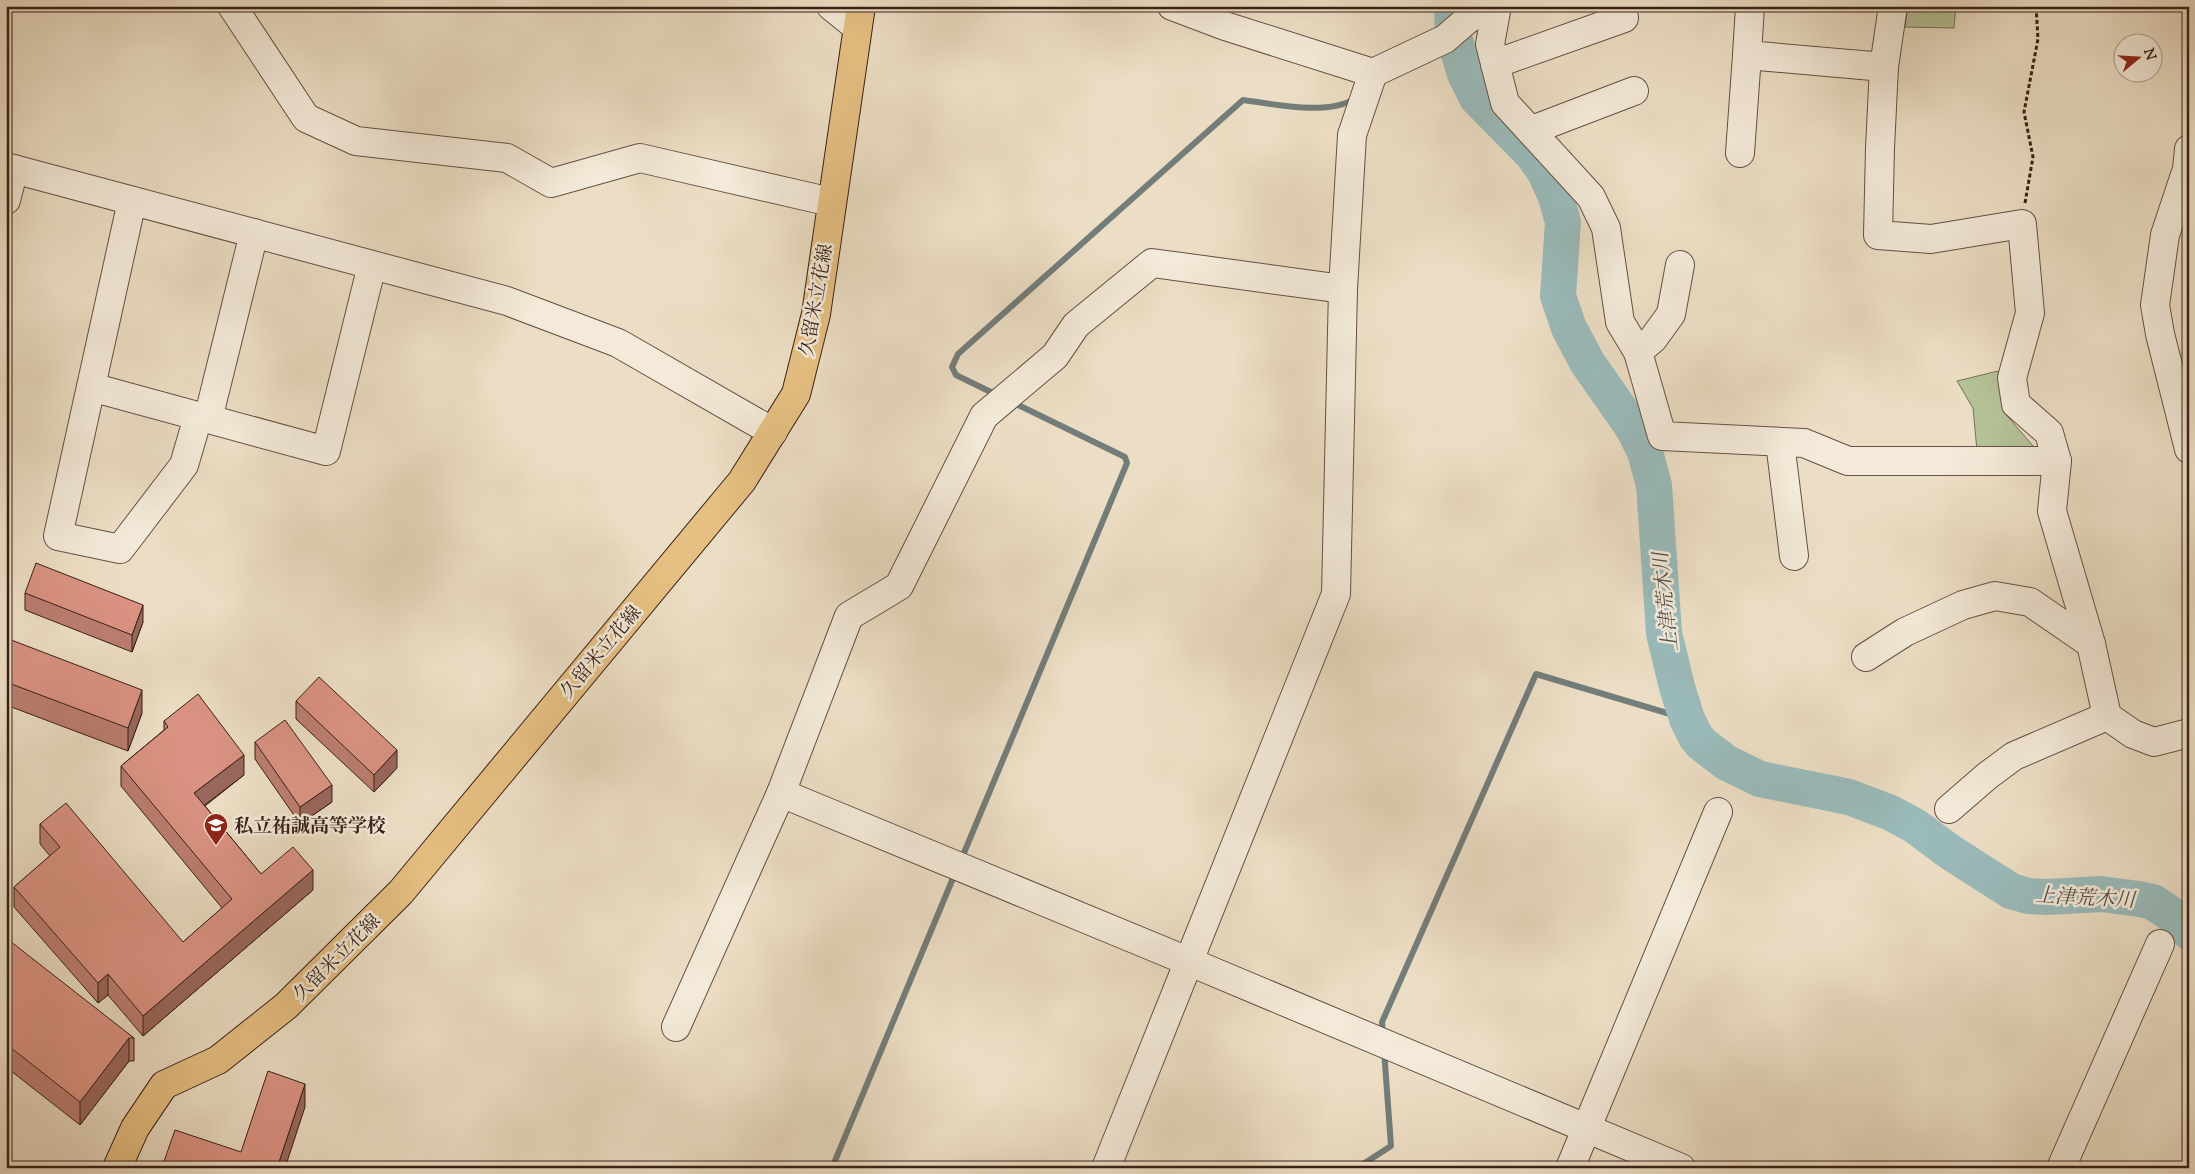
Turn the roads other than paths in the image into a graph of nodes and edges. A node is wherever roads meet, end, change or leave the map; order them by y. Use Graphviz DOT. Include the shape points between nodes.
graph roads {
  1 [pos="232,6"];
  2 [pos="831,6"];
  3 [pos="1172,6"];
  4 [pos="1490,6"];
  5 [pos="1497,6"];
  6 [pos="1750,6"];
  7 [pos="1893,6"];
  8 [pos="1225,16"];
  9 [pos="859,17"];
  10 [pos="1624,18"];
  11 [pos="1747,55"];
  12 [pos="1495,64"];
  13 [pos="1884,67"];
  14 [pos="1373,73"];
  15 [pos="1634,90"];
  16 [pos="1532,130"];
  17 [pos="2189,149"];
  18 [pos="1740,153"];
  19 [pos="10,168"];
  20 [pos="6,200"];
  21 [pos="132,201"];
  22 [pos="831,202"];
  23 [pos="254,233"];
  24 [pos="372,265"];
  25 [pos="1680,265"];
  26 [pos="1342,289"];
  27 [pos="1638,352"];
  28 [pos="91,387"];
  29 [pos="203,418"];
  30 [pos="773,432"];
  31 [pos="1780,442"];
  32 [pos="2189,448"];
  33 [pos="2057,461"];
  34 [pos="1794,556"];
  35 [pos="2092,644"];
  36 [pos="1866,658"];
  37 [pos="2107,716"];
  38 [pos="2189,733"];
  39 [pos="781,793"];
  40 [pos="1949,809"];
  41 [pos="1718,812"];
  42 [pos="2160,944"];
  43 [pos="1190,962"];
  44 [pos="676,1026"];
  45 [pos="1587,1127"];
  46 [pos="116,1168"];
  47 [pos="1106,1168"];
  48 [pos="1570,1168"];
  49 [pos="1681,1168"];
  50 [pos="2061,1168"];
  1 -- 22 [label="street" via="306,118 356,141 508,158 551,183 640,158"];
  2 -- 9 [label="street"];
  3 -- 8 [label="street"];
  4 -- 14 [label="street" via="1445,39"];
  5 -- 12 [label="street" via="1490,44"];
  6 -- 11 [label="street"];
  7 -- 13 [label="street"];
  8 -- 14 [label="street"];
  9 -- 22 [label="main road, 久留米立花線"];
  10 -- 12 [label="street"];
  11 -- 13 [label="street"];
  11 -- 18 [label="street"];
  12 -- 16 [label="street" via="1505,103"];
  13 -- 33 [label="street" via="1878,235 1931,239 2022,224 2030,313 2012,378 2013,387 2016,404 2050,432"];
  14 -- 26 [label="street" via="1352,134"];
  15 -- 16 [label="street"];
  16 -- 27 [label="street" via="1592,196 1606,228 1620,322"];
  17 -- 32 [label="street" via="2187,169 2165,235 2155,305"];
  19 -- 20 [label="street"];
  19 -- 21 [label="street"];
  21 -- 23 [label="street"];
  21 -- 28 [label="street"];
  22 -- 30 [label="main road, 久留米立花線" via="816,314 796,394"];
  23 -- 24 [label="street"];
  23 -- 29 [label="street"];
  24 -- 29 [label="street" via="326,451"];
  24 -- 30 [label="street" via="507,301 618,343"];
  25 -- 27 [label="street" via="1671,314 1653,339"];
  26 -- 39 [label="street" via="1152,263 1076,325 1055,356 984,416 899,586 850,616"];
  26 -- 43 [label="street" via="1336,594"];
  27 -- 31 [label="street" via="1662,436"];
  28 -- 29 [label="street"];
  28 -- 29 [label="street" via="58,536 120,549 184,465"];
  30 -- 46 [label="main road, 久留米立花線" via="742,481 402,892 286,1006 218,1060 164,1084 135,1128"];
  31 -- 33 [label="street" via="1804,443 1848,461"];
  31 -- 34 [label="street"];
  33 -- 35 [label="street" via="2052,511"];
  35 -- 36 [label="street" via="2030,602 1995,596 1963,605 1905,632"];
  35 -- 37 [label="street"];
  37 -- 38 [label="street" via="2133,734 2154,742"];
  37 -- 40 [label="street" via="2014,756"];
  39 -- 43 [label="street"];
  39 -- 44 [label="street"];
  41 -- 45 [label="street"];
  42 -- 50 [label="street"];
  43 -- 45 [label="street"];
  43 -- 47 [label="street"];
  45 -- 48 [label="street"];
  45 -- 49 [label="street"];
}
